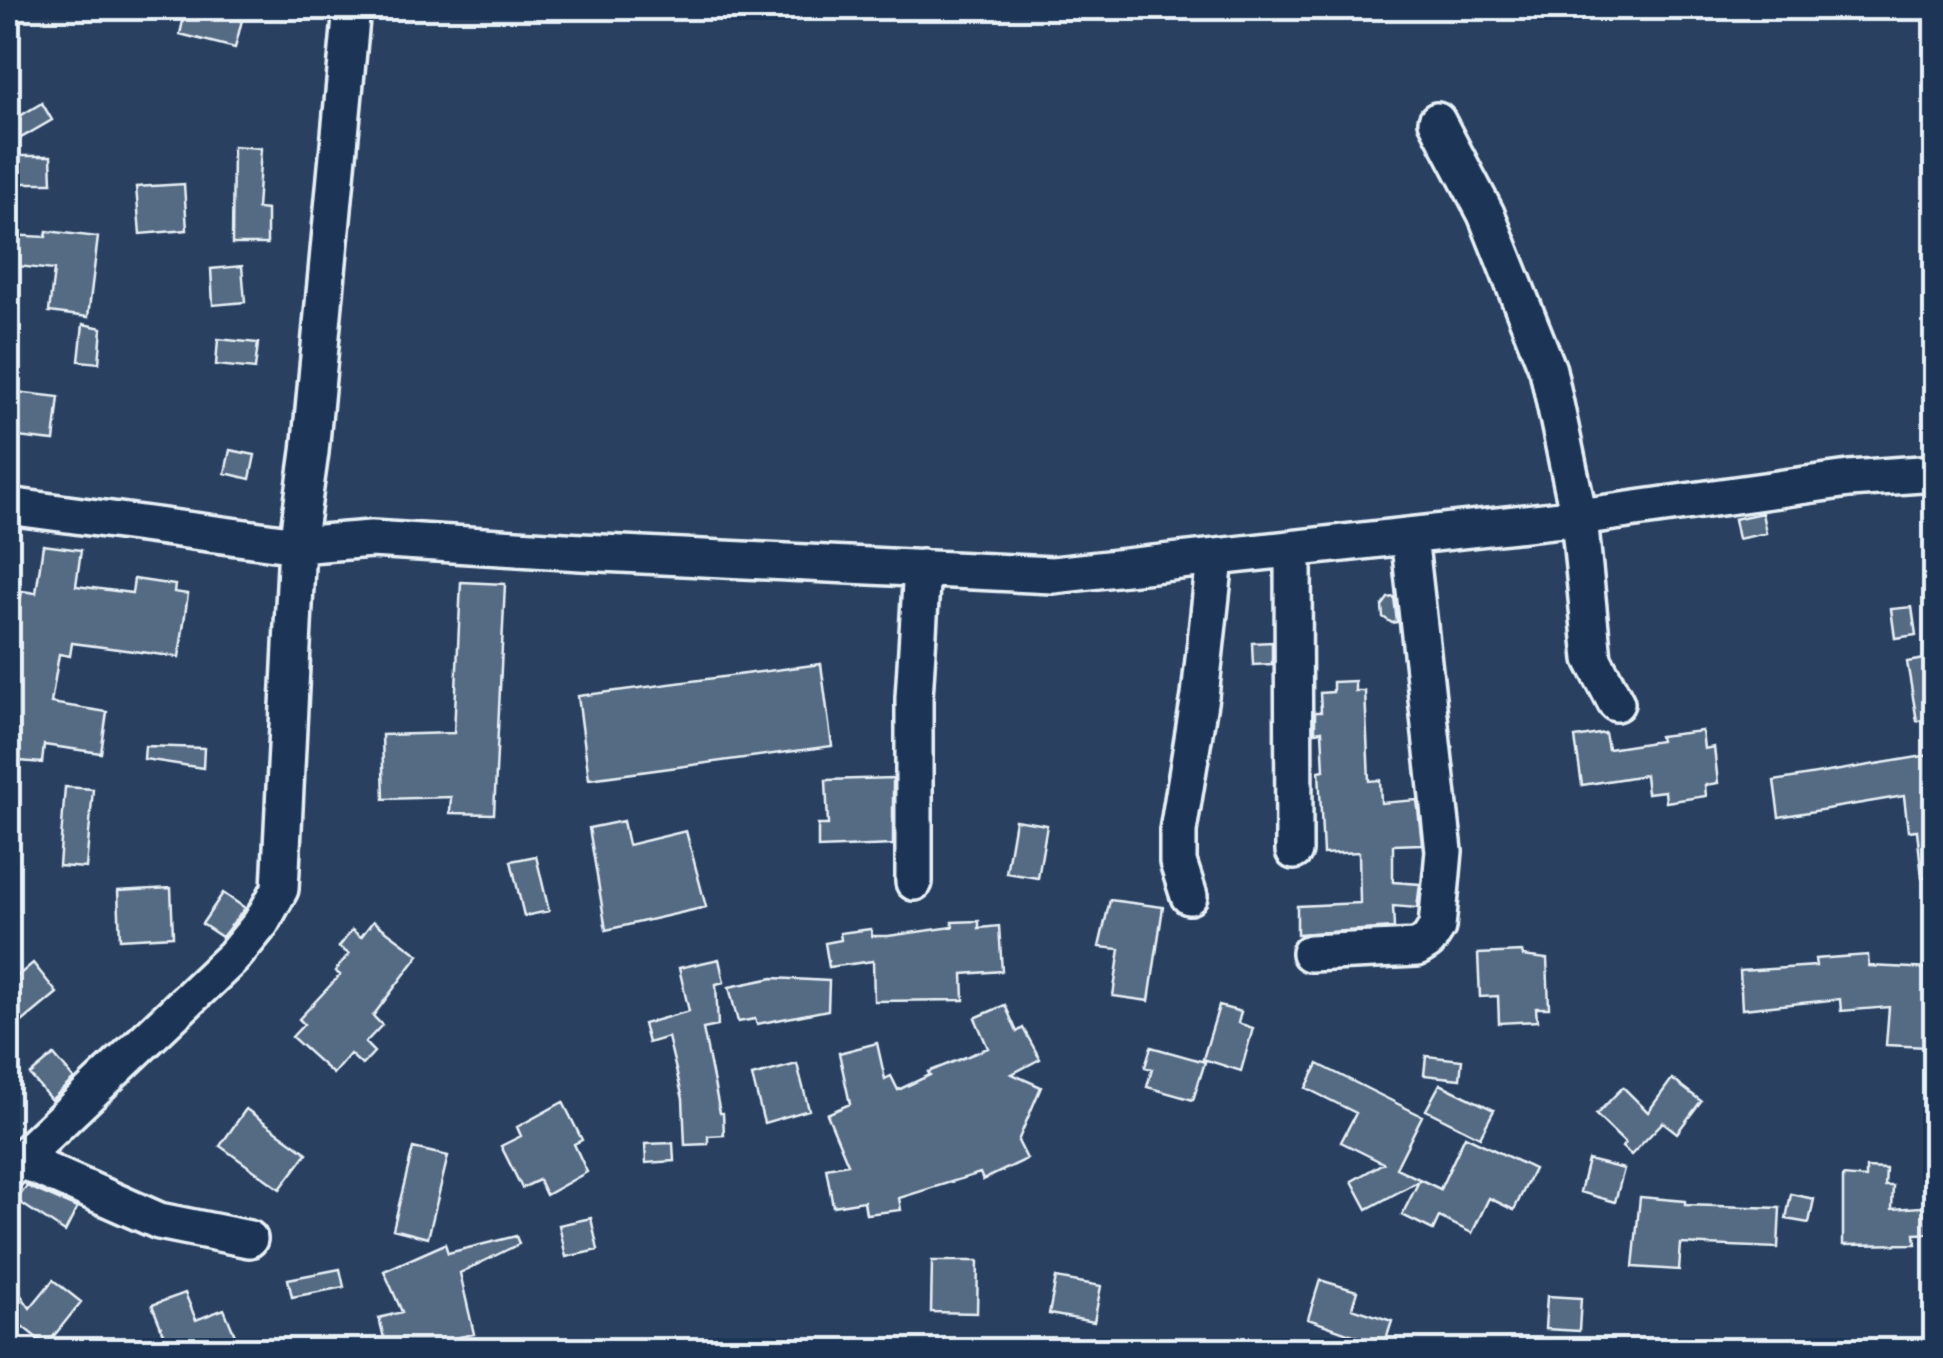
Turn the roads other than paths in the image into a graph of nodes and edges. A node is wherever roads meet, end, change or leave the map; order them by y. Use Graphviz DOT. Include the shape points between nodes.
graph roads {
  1 [pos="352,8"];
  2 [pos="1438,121"];
  3 [pos="1936,473"];
  4 [pos="8,506"];
  5 [pos="1580,517"];
  6 [pos="1409,536"];
  7 [pos="297,544"];
  8 [pos="1293,550"];
  9 [pos="1215,559"];
  10 [pos="922,568"];
  11 [pos="1616,703"];
  12 [pos="1294,851"];
  13 [pos="914,882"];
  14 [pos="1190,896"];
  15 [pos="1310,953"];
  16 [pos="14,1165"];
  17 [pos="249,1239"];
  1 -- 7 [label="street"];
  2 -- 5 [label="street" via="1486,214 1548,370"];
  3 -- 5 [label="street"];
  4 -- 7 [label="street"];
  5 -- 6 [label="street"];
  5 -- 11 [label="street" via="1593,659"];
  6 -- 8 [label="street"];
  6 -- 15 [label="street" via="1444,851 1437,927 1417,948"];
  7 -- 10 [label="street" via="370,538"];
  7 -- 16 [label="street" via="280,889 233,957"];
  8 -- 9 [label="street"];
  8 -- 12 [label="street"];
  9 -- 10 [label="street" via="1053,574"];
  9 -- 14 [label="street" via="1178,831 1178,862"];
  10 -- 13 [label="street"];
  16 -- 17 [label="street" via="158,1222"];
}
